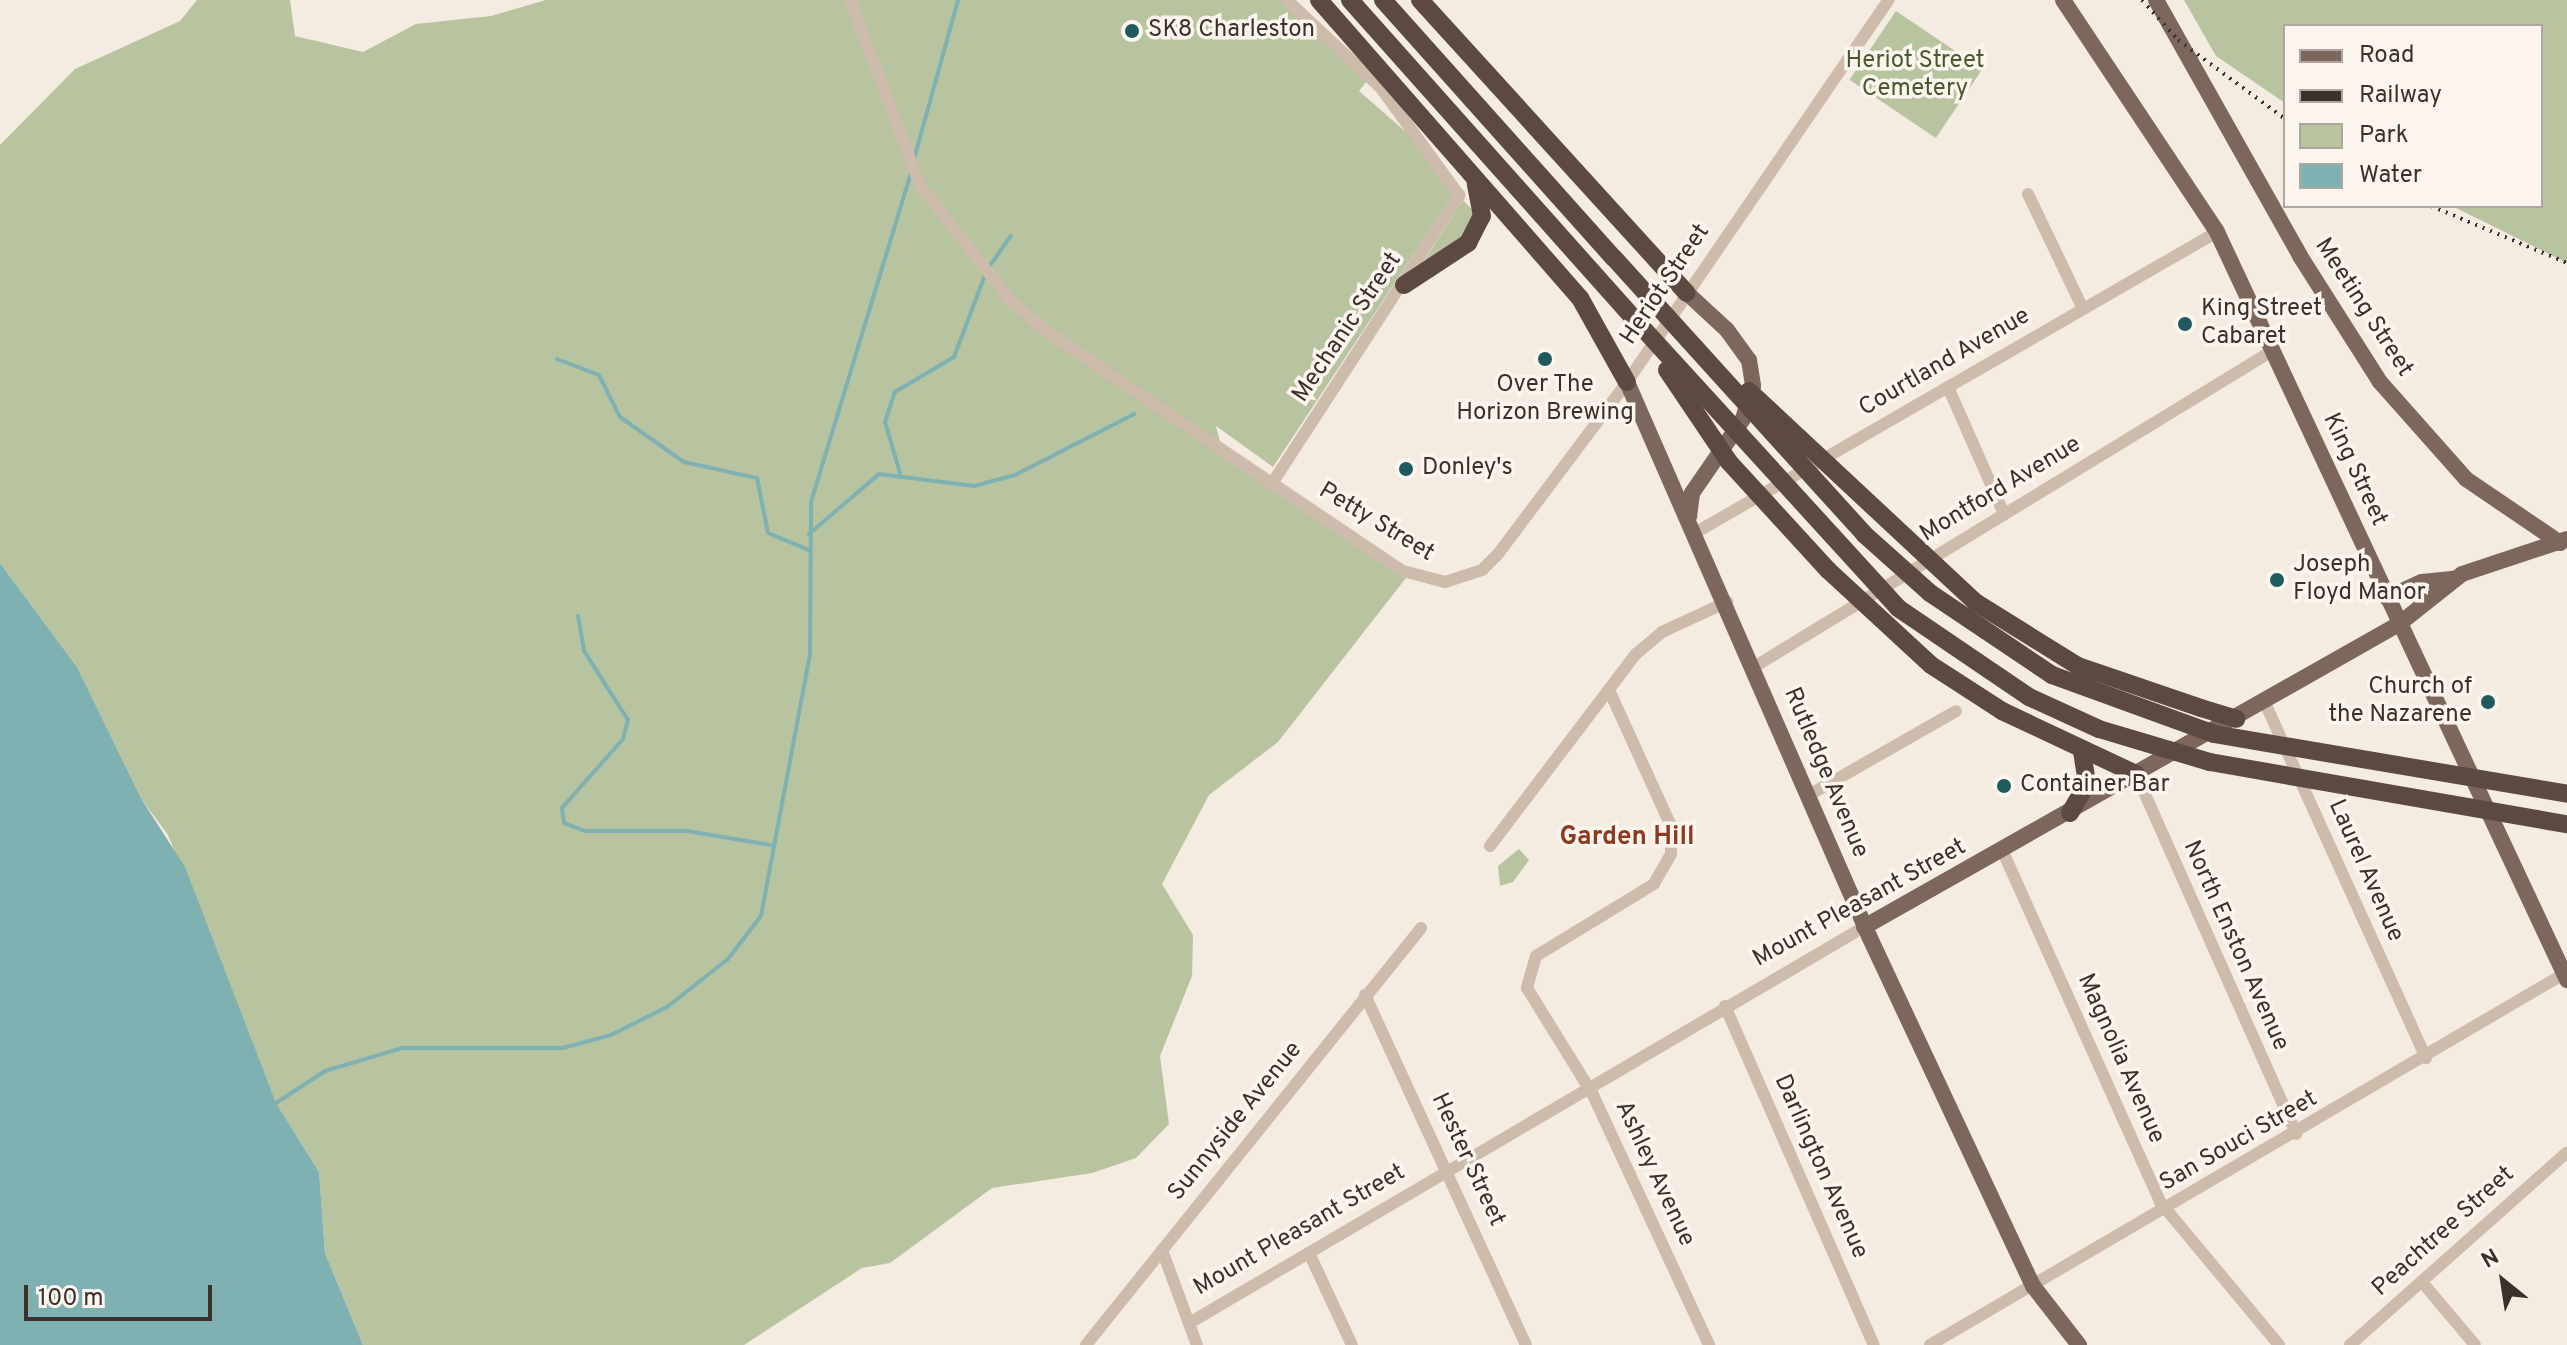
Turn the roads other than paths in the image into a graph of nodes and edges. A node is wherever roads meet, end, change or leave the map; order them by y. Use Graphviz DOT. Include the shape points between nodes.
graph roads {
  1 [pos="850,0"];
  2 [pos="1287,0"];
  3 [pos="1319,0"];
  4 [pos="1350,0"];
  5 [pos="1383,0"];
  6 [pos="1420,0"];
  7 [pos="1889,0"];
  8 [pos="2063,0"];
  9 [pos="2156,0"];
  10 [pos="1476,182"];
  11 [pos="2028,194"];
  12 [pos="2217,232"];
  13 [pos="1404,285"];
  14 [pos="1687,293"];
  15 [pos="2083,309"];
  16 [pos="1628,312"];
  17 [pos="1682,330"];
  18 [pos="2272,351"];
  19 [pos="1627,382"];
  20 [pos="1948,387"];
  21 [pos="1271,485"];
  22 [pos="2004,514"];
  23 [pos="1692,526"];
  24 [pos="2563,542"];
  25 [pos="2452,579"];
  26 [pos="1463,580"];
  27 [pos="2387,598"];
  28 [pos="1727,602"];
  29 [pos="2399,624"];
  30 [pos="1754,667"];
  31 [pos="1609,690"];
  32 [pos="2265,703"];
  33 [pos="1956,711"];
  34 [pos="2236,719"];
  35 [pos="2082,751"];
  36 [pos="2136,774"];
  37 [pos="2567,794"];
  38 [pos="1809,795"];
  39 [pos="2070,813"];
  40 [pos="2567,824"];
  41 [pos="1490,846"];
  42 [pos="2003,852"];
  43 [pos="1864,927"];
  44 [pos="1421,928"];
  45 [pos="2566,976"];
  46 [pos="1365,995"];
  47 [pos="1725,1006"];
  48 [pos="2426,1058"];
  49 [pos="1583,1088"];
  50 [pos="2296,1134"];
  51 [pos="2567,1152"];
  52 [pos="1450,1170"];
  53 [pos="2165,1210"];
  54 [pos="1162,1250"];
  55 [pos="1310,1255"];
  56 [pos="2422,1282"];
  57 [pos="2033,1286"];
  58 [pos="1191,1322"];
  59 [pos="1086,1345"];
  60 [pos="1197,1345"];
  61 [pos="1352,1345"];
  62 [pos="1526,1345"];
  63 [pos="1709,1345"];
  64 [pos="1874,1345"];
  65 [pos="1930,1345"];
  66 [pos="2079,1345"];
  67 [pos="2279,1345"];
  68 [pos="2350,1345"];
  69 [pos="2475,1345"];
  1 -- 21 [label="street, Petty Street" via="892,127 950,230 1047,332"];
  2 -- 13 [label="street, Mechanic Street" via="1381,88 1459,195"];
  3 -- 10 [label="highway"];
  4 -- 16 [label="highway"];
  5 -- 17 [label="highway, bridge"];
  6 -- 14 [label="highway"];
  7 -- 14 [label="street, Heriot Street"];
  8 -- 12 [label="main road, King Street"];
  9 -- 24 [label="main road, Meeting Street" via="2300,256 2380,382 2466,479"];
  10 -- 13 [label="highway" via="1482,216 1476,232"];
  10 -- 19 [label="highway" via="1596,319"];
  11 -- 15 [label="street"];
  12 -- 15 [label="street, Courtland Avenue"];
  12 -- 18 [label="main road, King Street"];
  13 -- 21 [label="street, Mechanic Street"];
  14 -- 19 [label="street, Heriot Street"];
  14 -- 23 [label="main road" via="1735,340 1749,360 1753,386 1743,419 1692,493"];
  15 -- 20 [label="street, Courtland Avenue"];
  16 -- 35 [label="highway, bridge" via="1729,462 1828,570 1931,665"];
  16 -- 40 [label="highway, bridge" via="1898,608 2029,697 2099,729 2210,762"];
  17 -- 34 [label="highway, bridge" via="1975,602 2078,666"];
  17 -- 37 [label="highway, bridge" via="1864,534 1971,624 2081,691 2214,734"];
  18 -- 22 [label="street, Montford Avenue"];
  18 -- 27 [label="main road, King Street"];
  19 -- 23 [label="main road, Rutledge Avenue"];
  19 -- 26 [label="street, Heriot Street" via="1498,554"];
  20 -- 22 [label="street"];
  20 -- 23 [label="street, Courtland Avenue"];
  21 -- 26 [label="street, Petty Street" via="1403,571 1424,581"];
  22 -- 30 [label="street, Montford Avenue"];
  23 -- 28 [label="main road, Rutledge Avenue"];
  24 -- 25 [label="main road, Mount Pleasant Street"];
  25 -- 27 [label="main road" via="2422,582"];
  25 -- 29 [label="main road, Mount Pleasant Street"];
  27 -- 29 [label="main road, King Street"];
  28 -- 30 [label="main road, Rutledge Avenue"];
  28 -- 31 [label="street" via="1662,632"];
  29 -- 32 [label="main road, Mount Pleasant Street"];
  29 -- 45 [label="main road, King Street"];
  30 -- 38 [label="main road, Rutledge Avenue"];
  31 -- 41 [label="street"];
  31 -- 49 [label="street, Ashley Avenue" via="1671,826 1673,847 1654,884 1542,951 1528,971 1531,996"];
  32 -- 34 [label="main road, Mount Pleasant Street"];
  32 -- 48 [label="street, Laurel Avenue"];
  33 -- 38 [label="street"];
  34 -- 36 [label="main road, Mount Pleasant Street"];
  35 -- 36 [label="highway"];
  35 -- 39 [label="highway" via="2087,783"];
  36 -- 39 [label="main road, Mount Pleasant Street"];
  36 -- 50 [label="street, North Enston Avenue"];
  38 -- 43 [label="main road, Rutledge Avenue"];
  39 -- 42 [label="main road, Mount Pleasant Street"];
  42 -- 43 [label="main road, Mount Pleasant Street"];
  42 -- 53 [label="street, Magnolia Avenue"];
  43 -- 47 [label="street, Mount Pleasant Street"];
  43 -- 57 [label="main road, Rutledge Avenue"];
  44 -- 46 [label="street, Sunnyside Avenue"];
  45 -- 48 [label="street, San Souci Street"];
  46 -- 52 [label="street, Hester Street"];
  46 -- 54 [label="street, Sunnyside Avenue"];
  47 -- 49 [label="street, Mount Pleasant Street"];
  47 -- 64 [label="street, Darlington Avenue"];
  48 -- 50 [label="street, San Souci Street"];
  49 -- 52 [label="street, Mount Pleasant Street"];
  49 -- 63 [label="street, Ashley Avenue" via="1593,1095"];
  50 -- 53 [label="street, San Souci Street"];
  51 -- 56 [label="street, Peachtree Street"];
  52 -- 55 [label="street, Mount Pleasant Street"];
  52 -- 62 [label="street, Hester Street"];
  53 -- 57 [label="street, San Souci Street"];
  53 -- 67 [label="street, Magnolia Avenue"];
  54 -- 58 [label="street"];
  54 -- 59 [label="street, Sunnyside Avenue"];
  55 -- 58 [label="street, Mount Pleasant Street"];
  55 -- 61 [label="street"];
  56 -- 68 [label="street, Peachtree Street"];
  56 -- 69 [label="street"];
  57 -- 65 [label="street, San Souci Street"];
  57 -- 66 [label="main road, Rutledge Avenue"];
  58 -- 60 [label="street"];
}
